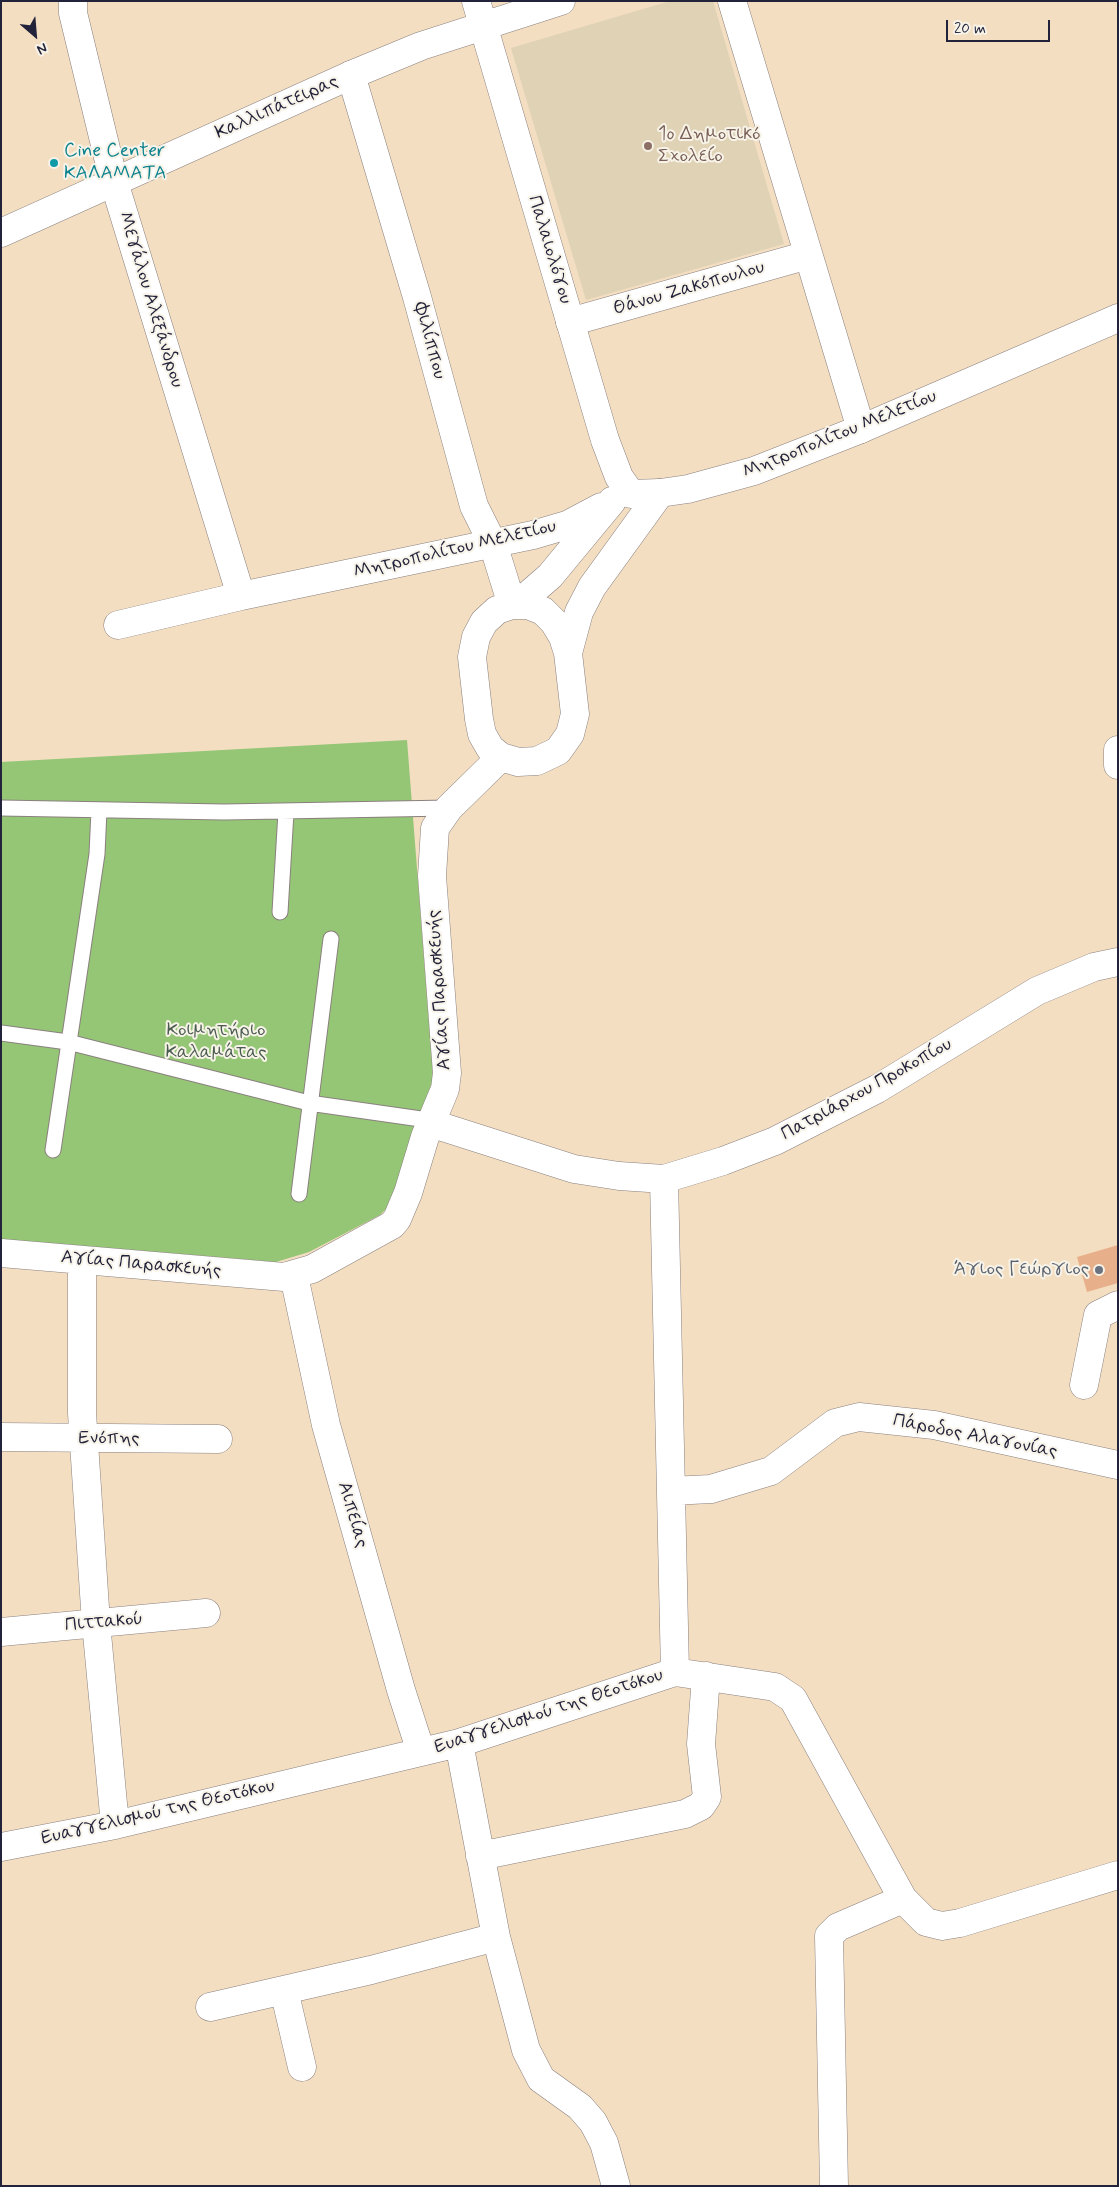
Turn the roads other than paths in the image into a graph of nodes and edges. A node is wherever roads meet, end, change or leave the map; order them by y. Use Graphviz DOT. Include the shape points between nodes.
graph roads {
  1 [pos="73,1"];
  2 [pos="561,1"];
  3 [pos="732,1"];
  4 [pos="479,13"];
  5 [pos="351,75"];
  6 [pos="114,182"];
  7 [pos="1,234"];
  8 [pos="808,255"];
  9 [pos="1118,318"];
  10 [pos="570,322"];
  11 [pos="861,429"];
  12 [pos="660,493"];
  13 [pos="621,497"];
  14 [pos="493,544"];
  15 [pos="241,596"];
  16 [pos="512,605"];
  17 [pos="118,625"];
  18 [pos="568,653"];
  19 [pos="1118,750"];
  20 [pos="501,757"];
  21 [pos="1118,765"];
  22 [pos="1,808"];
  23 [pos="449,808"];
  24 [pos="99,810"];
  25 [pos="286,812"];
  26 [pos="280,912"];
  27 [pos="331,939"];
  28 [pos="1118,962"];
  29 [pos="1,1033"];
  30 [pos="68,1042"];
  31 [pos="309,1103"];
  32 [pos="430,1123"];
  33 [pos="53,1150"];
  34 [pos="664,1179"];
  35 [pos="299,1194"];
  36 [pos="1,1253"];
  37 [pos="82,1260"];
  38 [pos="294,1276"];
  39 [pos="1118,1305"];
  40 [pos="1084,1385"];
  41 [pos="1,1437"];
  42 [pos="84,1439"];
  43 [pos="218,1439"];
  44 [pos="1118,1465"];
  45 [pos="671,1491"];
  46 [pos="206,1613"];
  47 [pos="96,1623"];
  48 [pos="1,1632"];
  49 [pos="676,1672"];
  50 [pos="706,1676"];
  51 [pos="459,1743"];
  52 [pos="421,1752"];
  53 [pos="115,1825"];
  54 [pos="1,1847"];
  55 [pos="480,1856"];
  56 [pos="1118,1875"];
  57 [pos="903,1899"];
  58 [pos="496,1937"];
  59 [pos="284,1990"];
  60 [pos="210,2007"];
  61 [pos="302,2067"];
  62 [pos="616,2186"];
  63 [pos="834,2186"];
  1 -- 6 [label="street, Μεγάλου Αλεξάνδρου" via="73,13"];
  2 -- 4 [label="street, Καλλιπάτειρας"];
  3 -- 8 [label="street"];
  4 -- 5 [label="street, Καλλιπάτειρας" via="420,46"];
  4 -- 10 [label="street, Παλαιολόγου"];
  5 -- 6 [label="street, Καλλιπάτειρας"];
  5 -- 14 [label="street, Φιλίππου" via="417,297 474,506"];
  6 -- 7 [label="street, Καλλιπάτειρας"];
  6 -- 15 [label="street, Μεγάλου Αλεξάνδρου"];
  8 -- 10 [label="street, Θάνου Ζακόπουλου"];
  8 -- 11 [label="street"];
  9 -- 11 [label="street, Μητροπολίτου Μελετίου"];
  10 -- 13 [label="street, Παλαιολόγου" via="619,477"];
  11 -- 12 [label="street, Μητροπολίτου Μελετίου" via="754,471 706,485"];
  12 -- 13 [label="street, Μητροπολίτου Μελετίου"];
  12 -- 18 [label="street" via="592,587 579,612"];
  13 -- 14 [label="street, Μητροπολίτου Μελετίου" via="567,525"];
  13 -- 16 [label="street" via="550,576"];
  14 -- 15 [label="street, Μητροπολίτου Μελετίου"];
  14 -- 16 [label="street, Φιλίππου"];
  15 -- 17 [label="street, Μητροπολίτου Μελετίου"];
  16 -- 18 [label="street" via="528,604 543,611 563,637"];
  16 -- 20 [label="street" via="497,610 484,622 476,637 472,657 482,734 490,748"];
  18 -- 20 [label="street" via="575,714 570,734 558,751 537,761 518,762"];
  19 -- 21 [label="street"];
  20 -- 23 [label="street, Αγίας Παρασκευής"];
  22 -- 24 [label="lane"];
  23 -- 25 [label="lane"];
  23 -- 32 [label="street, Αγίας Παρασκευής" via="435,828 432,876 447,1073 445,1089"];
  24 -- 25 [label="lane"];
  24 -- 30 [label="lane" via="97,854"];
  25 -- 26 [label="lane"];
  27 -- 31 [label="lane"];
  28 -- 34 [label="street, Πατριάρχου Προκοπίου" via="1094,967 1037,991 877,1089 775,1142"];
  29 -- 30 [label="lane"];
  30 -- 31 [label="lane"];
  30 -- 33 [label="lane"];
  31 -- 32 [label="lane"];
  31 -- 35 [label="lane"];
  32 -- 34 [label="street, Πατριάρχου Προκοπίου" via="574,1169"];
  32 -- 38 [label="street, Αγίας Παρασκευής" via="408,1193 392,1226"];
  34 -- 45 [label="street"];
  36 -- 37 [label="street, Αγίας Παρασκευής"];
  37 -- 38 [label="street, Αγίας Παρασκευής"];
  37 -- 42 [label="street"];
  38 -- 52 [label="street, Αιπείας" via="326,1424"];
  39 -- 40 [label="street" via="1098,1315"];
  41 -- 42 [label="street, Ενόπης"];
  42 -- 43 [label="street, Ενόπης"];
  42 -- 47 [label="street"];
  44 -- 45 [label="street, Πάροδος Αλαγονίας" via="934,1425 859,1417 835,1423 771,1471 711,1489"];
  45 -- 49 [label="street"];
  46 -- 47 [label="street, Πιττακού"];
  47 -- 48 [label="street, Πιττακού"];
  47 -- 53 [label="street"];
  49 -- 50 [label="street, Ευαγγελισμού της Θεοτόκου"];
  49 -- 51 [label="street, Ευαγγελισμού της Θεοτόκου"];
  50 -- 55 [label="street" via="701,1744 707,1797 701,1806 685,1814"];
  50 -- 57 [label="street, Ευαγγελισμού της Θεοτόκου" via="775,1687 793,1699"];
  51 -- 52 [label="street, Ευαγγελισμού της Θεοτόκου"];
  51 -- 55 [label="street"];
  52 -- 53 [label="street, Ευαγγελισμού της Θεοτόκου"];
  53 -- 54 [label="street, Ευαγγελισμού της Θεοτόκου"];
  55 -- 58 [label="street"];
  56 -- 57 [label="street, Ευαγγελισμού της Θεοτόκου" via="942,1926 926,1922"];
  57 -- 63 [label="street" via="838,1927 829,1936"];
  58 -- 59 [label="street"];
  58 -- 62 [label="street" via="520,2031 534,2070 594,2122 604,2143"];
  59 -- 60 [label="street"];
  59 -- 61 [label="street"];
}
